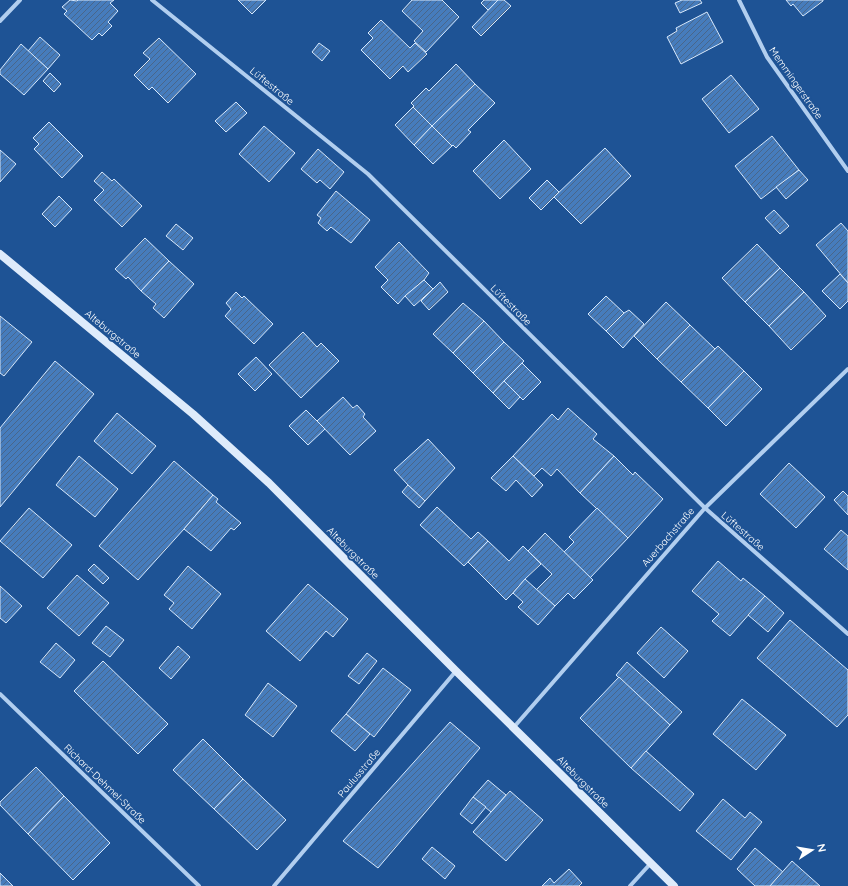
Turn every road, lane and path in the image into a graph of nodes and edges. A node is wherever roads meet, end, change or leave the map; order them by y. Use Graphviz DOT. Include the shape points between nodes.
graph roads {
  1 [pos="20,0"];
  2 [pos="152,0"];
  3 [pos="739,0"];
  4 [pos="0,21"];
  5 [pos="848,171"];
  6 [pos="0,254"];
  7 [pos="848,369"];
  8 [pos="704,508"];
  9 [pos="848,634"];
  10 [pos="456,671"];
  11 [pos="0,694"];
  12 [pos="514,727"];
  13 [pos="651,863"];
  14 [pos="199,886"];
  15 [pos="274,886"];
  16 [pos="630,886"];
  17 [pos="674,886"];
  1 -- 4 [label="street"];
  2 -- 8 [label="street, Lüftestraße" via="368,174"];
  3 -- 5 [label="street, Memmingerstraße" via="767,57"];
  6 -- 10 [label="main road, Alteburgstraße" via="222,440 269,483"];
  7 -- 8 [label="street, Auerbachstraße"];
  8 -- 9 [label="street, Lüftestraße"];
  8 -- 12 [label="street, Auerbachstraße"];
  10 -- 12 [label="main road, Alteburgstraße"];
  10 -- 15 [label="street, Paulusstraße"];
  11 -- 14 [label="street, Richard-Dehmel-Straße"];
  12 -- 13 [label="main road, Alteburgstraße"];
  13 -- 16 [label="street"];
  13 -- 17 [label="main road, Alteburgstraße"];
}
